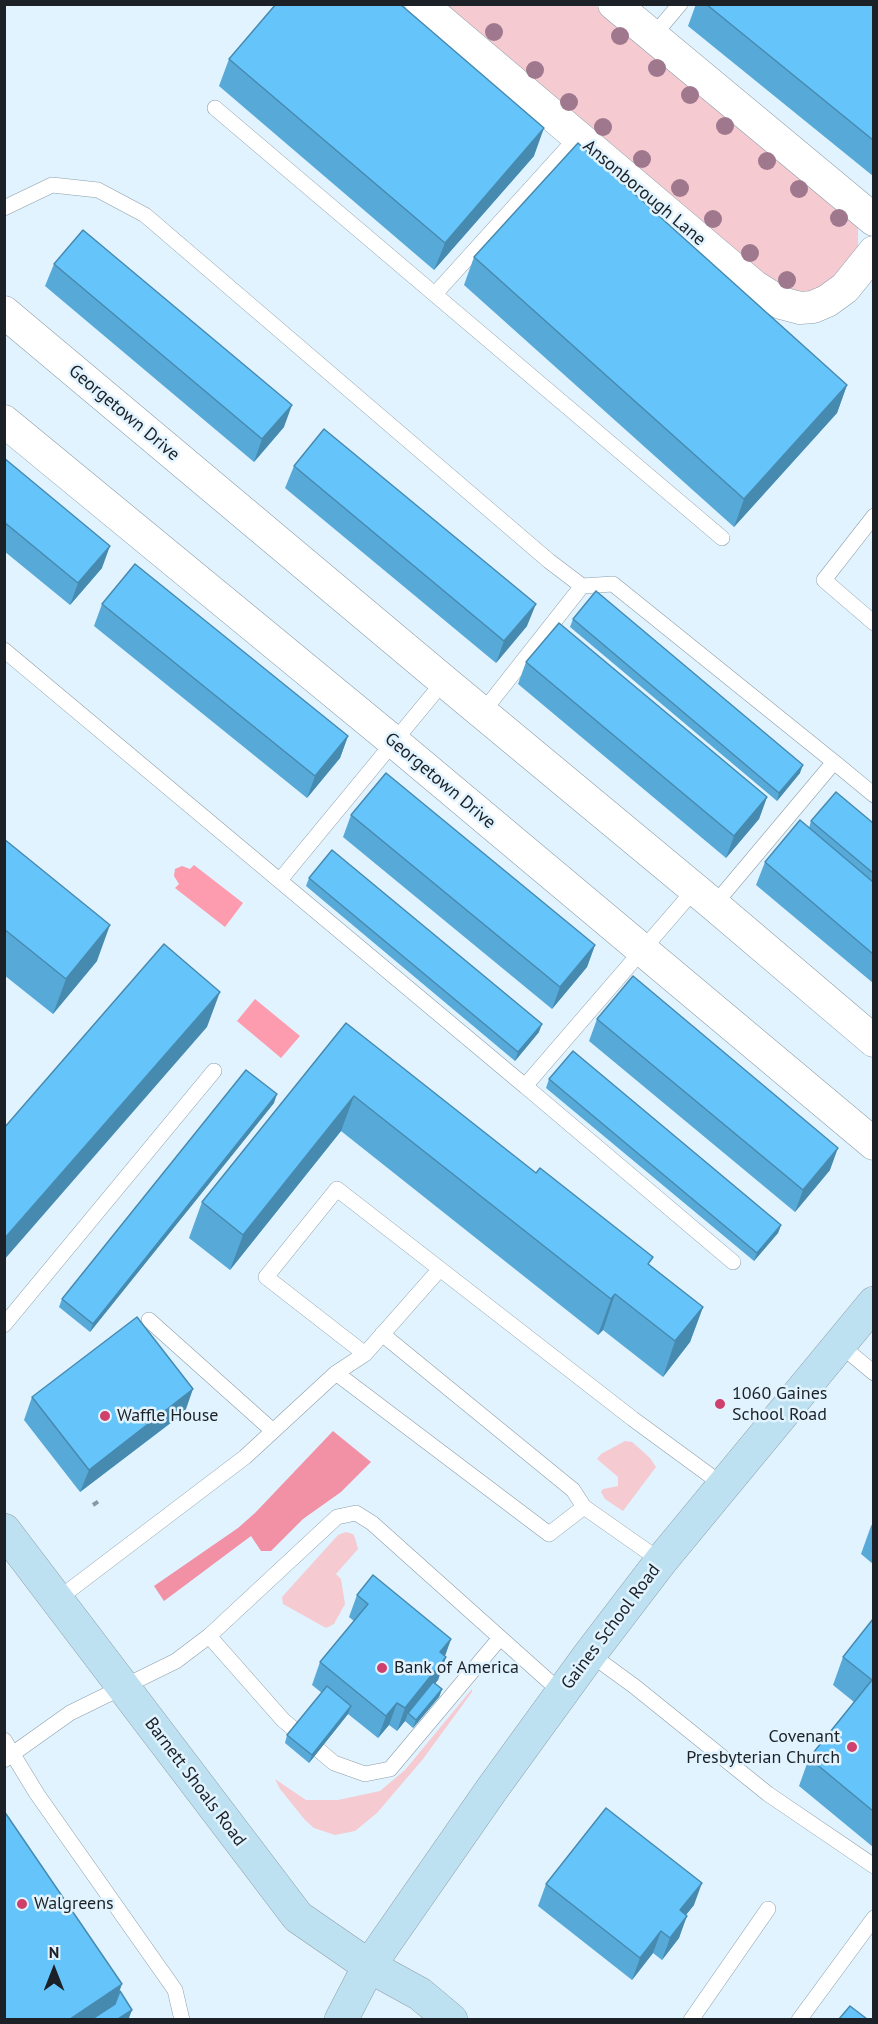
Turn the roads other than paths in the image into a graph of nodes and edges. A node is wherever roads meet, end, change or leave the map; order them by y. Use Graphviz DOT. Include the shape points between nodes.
graph roads {
  1 [pos="421,4"];
  2 [pos="614,4"];
  3 [pos="680,4"];
  4 [pos="653,36"];
  5 [pos="215,108"];
  6 [pos="578,136"];
  7 [pos="4,208"];
  8 [pos="873,220"];
  9 [pos="873,252"];
  10 [pos="435,294"];
  11 [pos="4,312"];
  12 [pos="4,421"];
  13 [pos="873,516"];
  14 [pos="722,538"];
  15 [pos="582,586"];
  16 [pos="873,622"];
  17 [pos="4,650"];
  18 [pos="444,681"];
  19 [pos="482,713"];
  20 [pos="393,741"];
  21 [pos="834,762"];
  22 [pos="873,795"];
  23 [pos="280,880"];
  24 [pos="705,897"];
  25 [pos="642,949"];
  26 [pos="873,1041"];
  27 [pos="214,1071"];
  28 [pos="525,1086"];
  29 [pos="873,1144"];
  30 [pos="733,1262"];
  31 [pos="439,1270"];
  32 [pos="873,1304"];
  33 [pos="149,1320"];
  34 [pos="4,1325"];
  35 [pos="382,1334"];
  36 [pos="839,1344"];
  37 [pos="365,1354"];
  38 [pos="336,1373"];
  39 [pos="873,1373"];
  40 [pos="273,1431"];
  41 [pos="723,1485"];
  42 [pos="584,1507"];
  43 [pos="4,1530"];
  44 [pos="661,1561"];
  45 [pos="58,1599"];
  46 [pos="209,1636"];
  47 [pos="500,1638"];
  48 [pos="590,1654"];
  49 [pos="122,1686"];
  50 [pos="562,1693"];
  51 [pos="4,1740"];
  52 [pos="9,1757"];
  53 [pos="873,1866"];
  54 [pos="768,1910"];
  55 [pos="873,1918"];
  56 [pos="369,1966"];
  57 [pos="182,2019"];
  58 [pos="341,2019"];
  59 [pos="451,2019"];
  60 [pos="691,2019"];
  61 [pos="799,2019"];
  1 -- 6 [label="street, Ansonborough Lane"];
  2 -- 4 [label="street"];
  3 -- 4 [label="lane"];
  4 -- 8 [label="street"];
  5 -- 10 [label="lane"];
  6 -- 9 [label="street, Ansonborough Lane" via="754,286 781,303 800,308 827,301 845,288"];
  6 -- 10 [label="lane"];
  7 -- 15 [label="lane" via="52,185 98,190 145,215"];
  10 -- 14 [label="lane"];
  11 -- 18 [label="street, Georgetown Drive"];
  12 -- 20 [label="street, Georgetown Drive"];
  13 -- 16 [label="lane" via="824,580"];
  15 -- 19 [label="lane"];
  15 -- 21 [label="lane" via="613,584"];
  17 -- 23 [label="lane"];
  18 -- 19 [label="street, Georgetown Drive"];
  18 -- 20 [label="lane"];
  19 -- 24 [label="street, Georgetown Drive"];
  20 -- 23 [label="lane"];
  20 -- 25 [label="street, Georgetown Drive"];
  21 -- 22 [label="lane"];
  21 -- 24 [label="lane"];
  23 -- 28 [label="lane"];
  24 -- 25 [label="lane"];
  24 -- 26 [label="street, Georgetown Drive"];
  25 -- 28 [label="lane"];
  25 -- 29 [label="street, Georgetown Drive"];
  27 -- 34 [label="lane"];
  28 -- 30 [label="lane"];
  31 -- 35 [label="lane"];
  31 -- 37 [label="lane" via="337,1189 266,1277"];
  31 -- 41 [label="lane"];
  32 -- 36 [label="main road, Gaines School Road"];
  33 -- 40 [label="lane"];
  35 -- 37 [label="lane"];
  35 -- 42 [label="lane" via="573,1490"];
  36 -- 39 [label="lane"];
  36 -- 41 [label="main road, Gaines School Road"];
  37 -- 38 [label="lane"];
  38 -- 40 [label="lane"];
  38 -- 42 [label="lane" via="549,1534"];
  40 -- 45 [label="lane" via="245,1457"];
  41 -- 44 [label="main road, Gaines School Road"];
  42 -- 44 [label="lane"];
  43 -- 45 [label="main road, Barnett Shoals Road"];
  44 -- 48 [label="main road, Gaines School Road"];
  45 -- 49 [label="main road, Barnett Shoals Road"];
  46 -- 47 [label="lane" via="337,1517 356,1513"];
  46 -- 47 [label="lane" via="283,1720 334,1763 364,1774 390,1769"];
  46 -- 49 [label="lane" via="176,1661"];
  47 -- 50 [label="lane"];
  48 -- 50 [label="main road, Gaines School Road"];
  48 -- 53 [label="lane" via="768,1794"];
  49 -- 52 [label="lane" via="70,1713"];
  49 -- 56 [label="main road, Barnett Shoals Road" via="298,1917"];
  50 -- 56 [label="main road, Gaines School Road"];
  51 -- 52 [label="lane"];
  52 -- 57 [label="lane" via="175,1990"];
  54 -- 60 [label="lane"];
  55 -- 61 [label="lane"];
  56 -- 58 [label="main road"];
  56 -- 59 [label="main road, Barnett Shoals Road" via="420,1995"];
}
